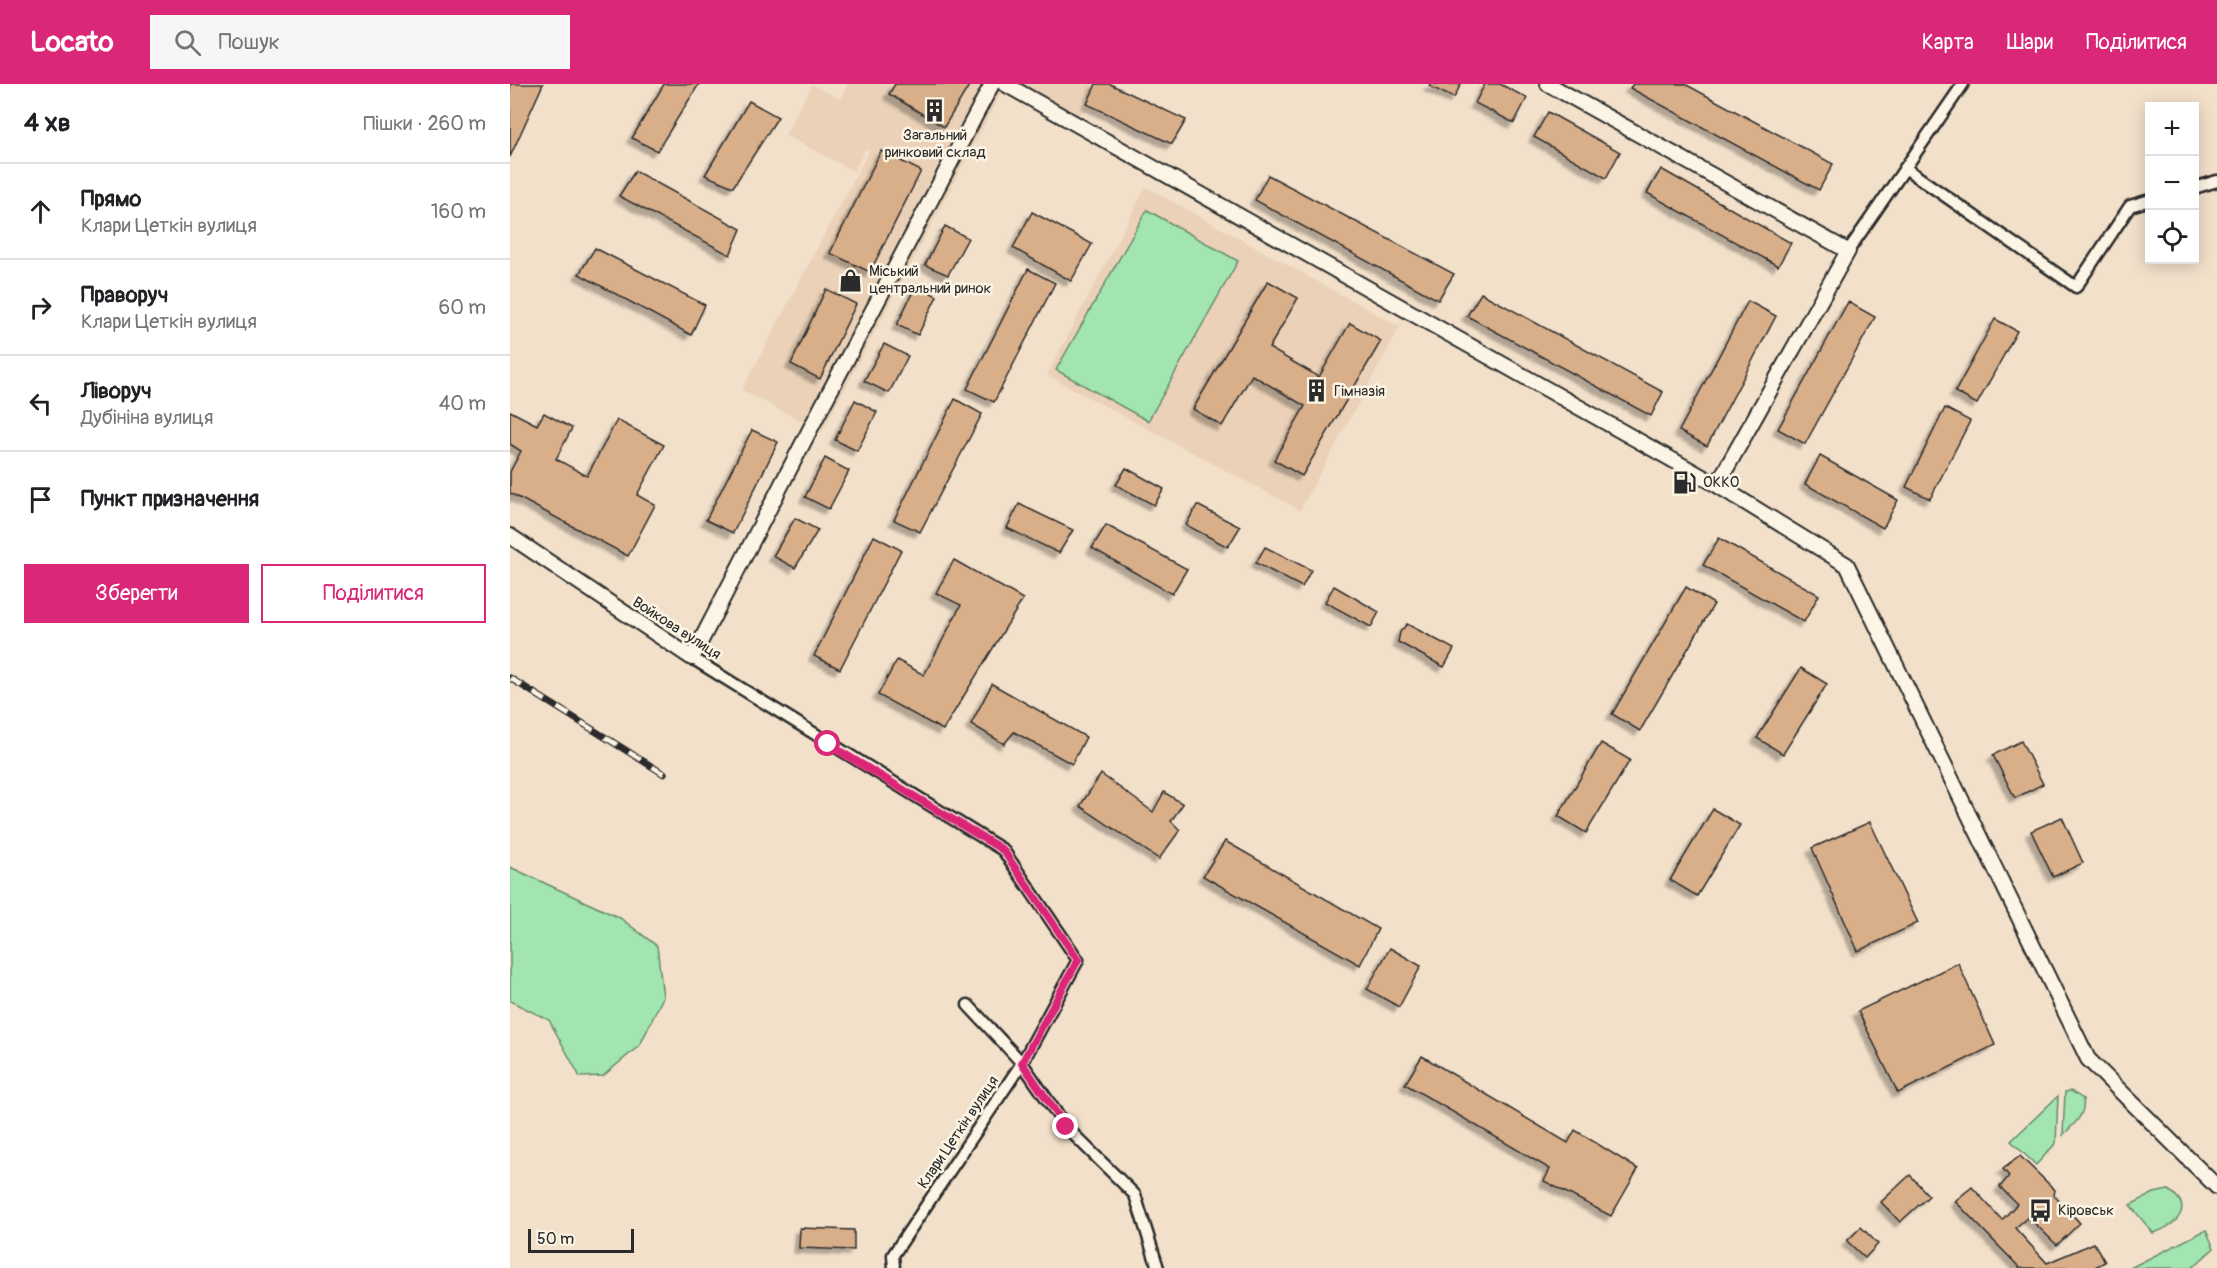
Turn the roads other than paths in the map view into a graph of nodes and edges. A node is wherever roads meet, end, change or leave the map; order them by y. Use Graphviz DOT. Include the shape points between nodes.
graph roads {
  1 [pos="992,84"];
  2 [pos="1005,84"];
  3 [pos="1548,84"];
  4 [pos="1963,84"];
  5 [pos="1905,168"];
  6 [pos="2217,181"];
  7 [pos="2199,186"];
  8 [pos="2145,202"];
  9 [pos="1848,251"];
  10 [pos="1717,484"];
  11 [pos="510,536"];
  12 [pos="692,658"];
  13 [pos="828,744"];
  14 [pos="968,1005"];
  15 [pos="1022,1063"];
  16 [pos="2217,1187"];
  17 [pos="894,1268"];
  18 [pos="1158,1268"];
  1 -- 12 [label="street"];
  2 -- 10 [label="street"];
  3 -- 9 [label="street"];
  4 -- 5 [label="street"];
  5 -- 8 [label="street" via="2076,287 2130,206"];
  5 -- 9 [label="street"];
  6 -- 7 [label="street"];
  9 -- 10 [label="street"];
  10 -- 16 [label="street" via="1847,565 2088,1059"];
  11 -- 12 [label="street, Войкова вулиця"];
  12 -- 13 [label="street, Войкова вулиця"];
  13 -- 15 [label="street, Клари Цеткін вулиця" via="1003,850 1078,960"];
  14 -- 15 [label="street"];
  15 -- 17 [label="street, Клари Цеткін вулиця" via="893,1254"];
  15 -- 18 [label="street" via="1066,1127 1135,1195"];
}
